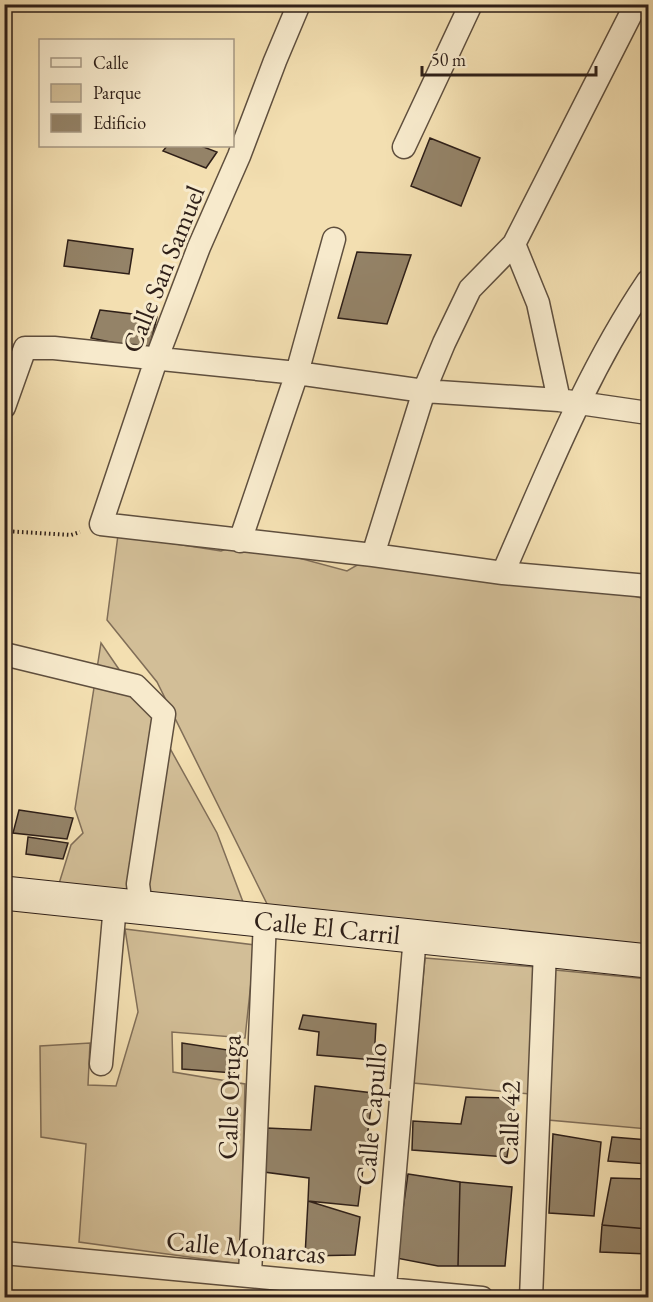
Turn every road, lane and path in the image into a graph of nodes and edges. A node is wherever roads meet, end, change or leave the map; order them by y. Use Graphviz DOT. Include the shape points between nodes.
graph roads {
  1 [pos="299,4"];
  2 [pos="471,4"];
  3 [pos="636,4"];
  4 [pos="404,147"];
  5 [pos="334,239"];
  6 [pos="514,244"];
  7 [pos="648,281"];
  8 [pos="156,360"];
  9 [pos="297,373"];
  10 [pos="424,391"];
  11 [pos="568,401"];
  12 [pos="4,407"];
  13 [pos="648,413"];
  14 [pos="101,524"];
  15 [pos="4,531"];
  16 [pos="240,541"];
  17 [pos="373,555"];
  18 [pos="503,573"];
  19 [pos="648,586"];
  20 [pos="4,654"];
  21 [pos="4,893"];
  22 [pos="128,906"];
  23 [pos="265,920"];
  24 [pos="415,936"];
  25 [pos="545,950"];
  26 [pos="648,961"];
  27 [pos="101,1064"];
  28 [pos="4,1253"];
  29 [pos="250,1276"];
  30 [pos="384,1293"];
  31 [pos="482,1298"];
  32 [pos="531,1298"];
  1 -- 8 [label="street, Calle San Samuel"];
  2 -- 4 [label="street"];
  3 -- 6 [label="street"];
  5 -- 9 [label="street"];
  6 -- 10 [label="street" via="470,289"];
  6 -- 11 [label="street" via="538,303"];
  7 -- 11 [label="street"];
  8 -- 9 [label="street"];
  8 -- 12 [label="street" via="25,348"];
  8 -- 14 [label="street, Calle San Samuel"];
  9 -- 10 [label="street"];
  9 -- 16 [label="street"];
  10 -- 11 [label="street"];
  10 -- 17 [label="street"];
  11 -- 13 [label="street"];
  11 -- 18 [label="street"];
  14 -- 15 [label="path" via="71,536"];
  14 -- 16 [label="street"];
  16 -- 17 [label="street"];
  17 -- 18 [label="street"];
  18 -- 19 [label="street"];
  20 -- 22 [label="street" via="136,686 164,714 138,884"];
  21 -- 22 [label="main road, Calle El Carril"];
  22 -- 23 [label="main road, Calle El Carril"];
  22 -- 27 [label="street"];
  23 -- 24 [label="main road, Calle El Carril"];
  23 -- 29 [label="street, Calle Oruga"];
  24 -- 25 [label="main road, Calle El Carril"];
  24 -- 30 [label="street, Calle Capullo"];
  25 -- 26 [label="main road, Calle El Carril"];
  25 -- 32 [label="street, Calle 42"];
  28 -- 29 [label="street, Calle Monarcas"];
  29 -- 30 [label="street, Calle Monarcas"];
  30 -- 31 [label="street, Calle Monarcas"];
}
